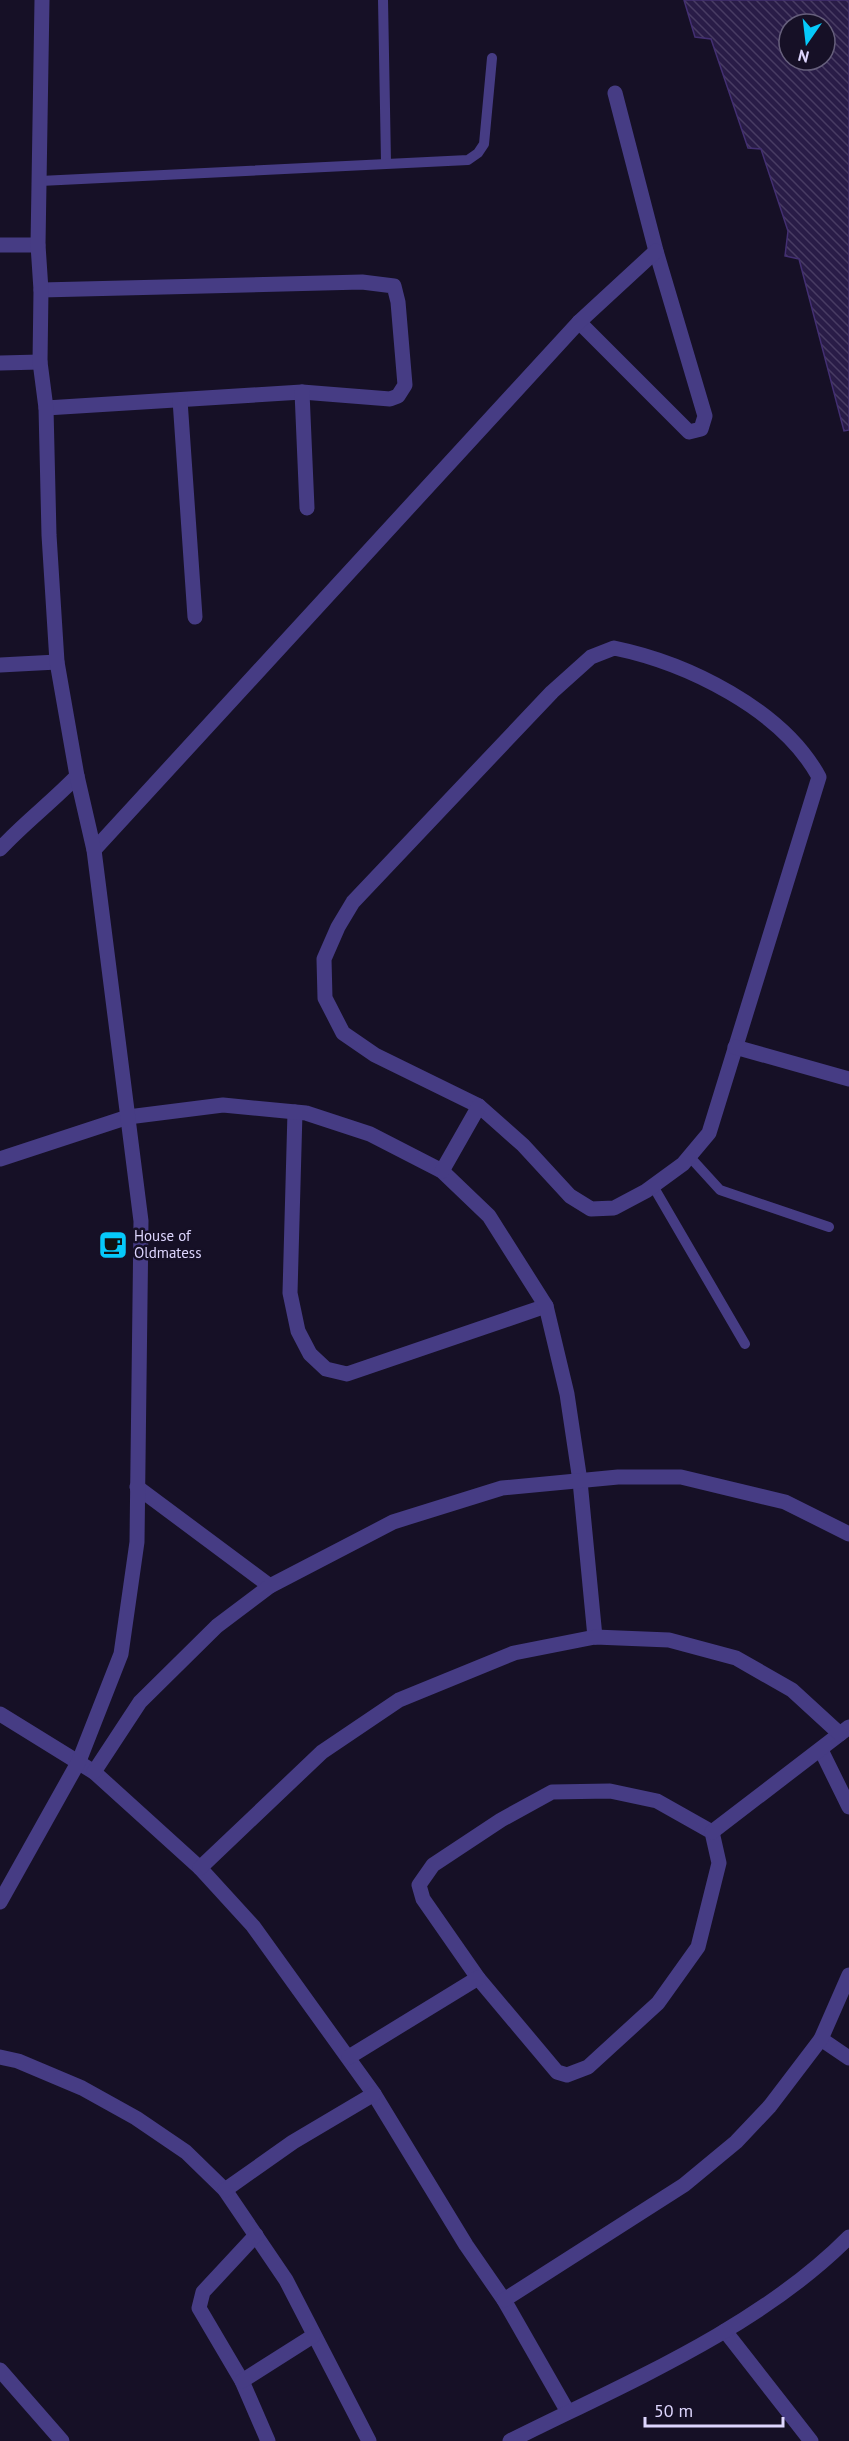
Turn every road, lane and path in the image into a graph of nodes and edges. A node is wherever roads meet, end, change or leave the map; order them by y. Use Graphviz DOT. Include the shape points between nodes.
graph roads {
  1 [pos="42,0"];
  2 [pos="383,0"];
  3 [pos="492,58"];
  4 [pos="615,93"];
  5 [pos="386,162"];
  6 [pos="40,181"];
  7 [pos="38,244"];
  8 [pos="0,245"];
  9 [pos="656,251"];
  10 [pos="41,290"];
  11 [pos="579,322"];
  12 [pos="40,362"];
  13 [pos="0,363"];
  14 [pos="302,392"];
  15 [pos="180,400"];
  16 [pos="46,408"];
  17 [pos="307,508"];
  18 [pos="195,617"];
  19 [pos="57,662"];
  20 [pos="0,665"];
  21 [pos="77,776"];
  22 [pos="0,849"];
  23 [pos="94,850"];
  24 [pos="735,1047"];
  25 [pos="849,1079"];
  26 [pos="479,1106"];
  27 [pos="295,1112"];
  28 [pos="128,1117"];
  29 [pos="689,1156"];
  30 [pos="0,1159"];
  31 [pos="442,1171"];
  32 [pos="653,1186"];
  33 [pos="829,1227"];
  34 [pos="546,1306"];
  35 [pos="746,1344"];
  36 [pos="580,1481"];
  37 [pos="137,1487"];
  38 [pos="849,1534"];
  39 [pos="270,1586"];
  40 [pos="595,1637"];
  41 [pos="0,1714"];
  42 [pos="844,1731"];
  43 [pos="821,1750"];
  44 [pos="79,1761"];
  45 [pos="94,1772"];
  46 [pos="849,1807"];
  47 [pos="712,1832"];
  48 [pos="200,1868"];
  49 [pos="0,1902"];
  50 [pos="849,1975"];
  51 [pos="478,1978"];
  52 [pos="821,2039"];
  53 [pos="0,2057"];
  54 [pos="350,2057"];
  55 [pos="849,2058"];
  56 [pos="374,2094"];
  57 [pos="225,2190"];
  58 [pos="256,2235"];
  59 [pos="849,2237"];
  60 [pos="504,2300"];
  61 [pos="725,2331"];
  62 [pos="313,2336"];
  63 [pos="0,2370"];
  64 [pos="243,2382"];
  65 [pos="568,2412"];
  66 [pos="62,2441"];
  67 [pos="268,2441"];
  68 [pos="369,2441"];
  69 [pos="510,2441"];
  70 [pos="811,2441"];
  1 -- 6 [label="street"];
  2 -- 5 [label="lane"];
  3 -- 5 [label="lane" via="484,144 478,153 468,160 448,163"];
  4 -- 9 [label="street"];
  5 -- 6 [label="lane"];
  6 -- 7 [label="street"];
  7 -- 8 [label="street"];
  7 -- 10 [label="street"];
  9 -- 11 [label="street"];
  9 -- 11 [label="street" via="705,416 702,429 689,432"];
  10 -- 12 [label="street"];
  10 -- 14 [label="street" via="362,282 394,286 405,385 398,396 390,399"];
  11 -- 23 [label="street"];
  12 -- 13 [label="street"];
  12 -- 16 [label="street"];
  14 -- 15 [label="street"];
  14 -- 17 [label="street"];
  15 -- 16 [label="street"];
  15 -- 18 [label="street"];
  16 -- 19 [label="street"];
  19 -- 20 [label="street"];
  19 -- 21 [label="street"];
  21 -- 22 [label="street"];
  21 -- 23 [label="street"];
  23 -- 28 [label="street"];
  24 -- 25 [label="street"];
  24 -- 26 [label="street" via="819,777 803,754 733,692 651,655 614,648 591,657 552,692 353,902 324,959 326,998 343,1033 375,1056"];
  24 -- 29 [label="street" via="709,1133"];
  26 -- 31 [label="street"];
  26 -- 32 [label="street" via="524,1145 570,1196 591,1209 614,1208"];
  27 -- 28 [label="street" via="223,1105"];
  27 -- 31 [label="street" via="370,1134"];
  27 -- 34 [label="street" via="290,1293 298,1331 310,1354 326,1369 347,1374"];
  28 -- 30 [label="street"];
  28 -- 37 [label="street" via="141,1221"];
  29 -- 32 [label="street"];
  29 -- 33 [label="lane" via="720,1190"];
  31 -- 34 [label="street" via="489,1216"];
  32 -- 35 [label="lane"];
  34 -- 36 [label="street" via="567,1394"];
  36 -- 38 [label="street" via="681,1477 785,1502"];
  36 -- 39 [label="street" via="502,1488 393,1522"];
  36 -- 40 [label="street"];
  37 -- 39 [label="street"];
  37 -- 44 [label="street" via="136,1542 121,1654"];
  39 -- 45 [label="street" via="217,1626 140,1702"];
  40 -- 42 [label="street" via="669,1640 736,1658 792,1690"];
  40 -- 48 [label="street" via="514,1653 399,1700 322,1752"];
  41 -- 44 [label="street"];
  42 -- 43 [label="street"];
  43 -- 46 [label="street"];
  43 -- 47 [label="street"];
  44 -- 45 [label="street"];
  44 -- 49 [label="street"];
  45 -- 48 [label="street"];
  47 -- 51 [label="street" via="719,1863 698,1947 658,2003 588,2067 567,2075 557,2072"];
  47 -- 51 [label="street" via="657,1801 610,1791 552,1792 501,1820 433,1865 420,1885 423,1899"];
  48 -- 54 [label="street" via="253,1926"];
  50 -- 52 [label="street"];
  51 -- 54 [label="street"];
  52 -- 55 [label="street"];
  52 -- 60 [label="street" via="770,2106 736,2142 684,2185"];
  53 -- 57 [label="street" via="82,2088 136,2118 186,2152"];
  54 -- 56 [label="street"];
  56 -- 57 [label="street" via="293,2142"];
  56 -- 60 [label="street"];
  57 -- 58 [label="street"];
  58 -- 62 [label="street" via="286,2280"];
  58 -- 64 [label="street" via="204,2292 199,2308"];
  59 -- 61 [label="street" via="794,2286"];
  60 -- 65 [label="street"];
  61 -- 65 [label="street"];
  61 -- 70 [label="street"];
  62 -- 64 [label="street"];
  62 -- 68 [label="street"];
  63 -- 66 [label="street"];
  64 -- 67 [label="street"];
  65 -- 69 [label="street"];
}
